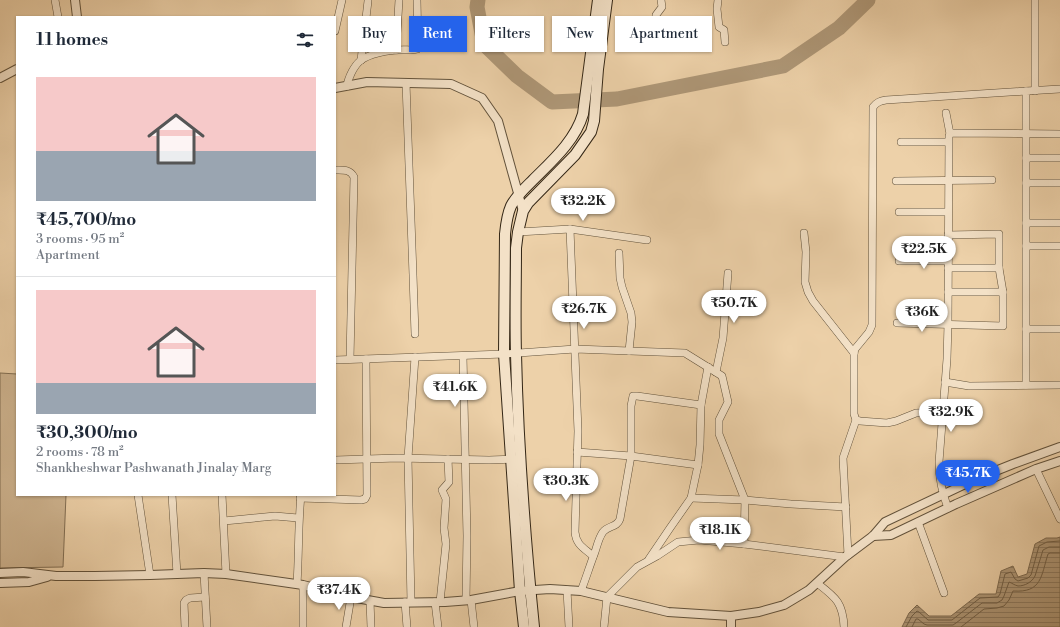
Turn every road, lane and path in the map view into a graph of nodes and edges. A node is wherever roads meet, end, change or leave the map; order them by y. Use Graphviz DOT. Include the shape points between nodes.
graph roads {
  1 [pos="55,0"];
  2 [pos="75,0"];
  3 [pos="342,0"];
  4 [pos="399,0"];
  5 [pos="417,0"];
  6 [pos="598,0"];
  7 [pos="607,0"];
  8 [pos="661,0"];
  9 [pos="718,0"];
  10 [pos="1035,0"];
  11 [pos="368,1"];
  12 [pos="58,16"];
  13 [pos="77,16"];
  14 [pos="398,16"];
  15 [pos="656,16"];
  16 [pos="336,27"];
  17 [pos="724,42"];
  18 [pos="401,50"];
  19 [pos="382,52"];
  20 [pos="361,60"];
  21 [pos="593,68"];
  22 [pos="16,70"];
  23 [pos="0,78"];
  24 [pos="406,83"];
  25 [pos="347,86"];
  26 [pos="336,88"];
  27 [pos="1060,89"];
  28 [pos="1026,91"];
  29 [pos="1035,91"];
  30 [pos="946,113"];
  31 [pos="1026,133"];
  32 [pos="950,134"];
  33 [pos="1060,134"];
  34 [pos="901,142"];
  35 [pos="948,142"];
  36 [pos="1026,158"];
  37 [pos="1060,158"];
  38 [pos="336,170"];
  39 [pos="948,180"];
  40 [pos="992,180"];
  41 [pos="896,181"];
  42 [pos="1026,183"];
  43 [pos="1060,183"];
  44 [pos="518,196"];
  45 [pos="523,212"];
  46 [pos="899,212"];
  47 [pos="948,212"];
  48 [pos="1026,223"];
  49 [pos="1060,223"];
  50 [pos="570,229"];
  51 [pos="518,232"];
  52 [pos="804,233"];
  53 [pos="948,235"];
  54 [pos="647,240"];
  55 [pos="1026,246"];
  56 [pos="1060,246"];
  57 [pos="619,253"];
  58 [pos="899,261"];
  59 [pos="948,264"];
  60 [pos="999,268"];
  61 [pos="728,273"];
  62 [pos="948,292"];
  63 [pos="1003,292"];
  64 [pos="897,323"];
  65 [pos="948,324"];
  66 [pos="1026,329"];
  67 [pos="1060,329"];
  68 [pos="415,334"];
  69 [pos="575,349"];
  70 [pos="629,351"];
  71 [pos="854,353"];
  72 [pos="504,354"];
  73 [pos="516,354"];
  74 [pos="463,356"];
  75 [pos="415,357"];
  76 [pos="350,359"];
  77 [pos="366,359"];
  78 [pos="336,360"];
  79 [pos="708,367"];
  80 [pos="716,372"];
  81 [pos="945,382"];
  82 [pos="1026,385"];
  83 [pos="1060,385"];
  84 [pos="701,405"];
  85 [pos="943,412"];
  86 [pos="856,420"];
  87 [pos="1060,447"];
  88 [pos="577,452"];
  89 [pos="630,456"];
  90 [pos="408,458"];
  91 [pos="367,459"];
  92 [pos="448,459"];
  93 [pos="521,459"];
  94 [pos="336,460"];
  95 [pos="466,460"];
  96 [pos="510,460"];
  97 [pos="1060,460"];
  98 [pos="698,465"];
  99 [pos="1036,469"];
  100 [pos="943,495"];
  101 [pos="138,496"];
  102 [pos="172,496"];
  103 [pos="222,496"];
  104 [pos="300,496"];
  105 [pos="691,498"];
  106 [pos="745,500"];
  107 [pos="846,508"];
  108 [pos="948,508"];
  109 [pos="298,518"];
  110 [pos="1060,519"];
  111 [pos="224,521"];
  112 [pos="918,522"];
  113 [pos="872,536"];
  114 [pos="744,544"];
  115 [pos="593,556"];
  116 [pos="847,556"];
  117 [pos="648,561"];
  118 [pos="0,573"];
  119 [pos="204,573"];
  120 [pos="176,574"];
  121 [pos="226,574"];
  122 [pos="150,575"];
  123 [pos="56,576"];
  124 [pos="0,583"];
  125 [pos="817,583"];
  126 [pos="300,584"];
  127 [pos="567,590"];
  128 [pos="520,591"];
  129 [pos="531,591"];
  130 [pos="581,591"];
  131 [pos="944,593"];
  132 [pos="205,597"];
  133 [pos="351,597"];
  134 [pos="607,597"];
  135 [pos="370,600"];
  136 [pos="469,600"];
  137 [pos="408,602"];
  138 [pos="438,602"];
  139 [pos="731,616"];
  140 [pos="185,627"];
  141 [pos="207,627"];
  142 [pos="303,627"];
  143 [pos="346,627"];
  144 [pos="371,627"];
  145 [pos="407,627"];
  146 [pos="438,627"];
  147 [pos="474,627"];
  148 [pos="524,627"];
  149 [pos="534,627"];
  150 [pos="569,627"];
  151 [pos="604,627"];
  152 [pos="731,627"];
  153 [pos="844,627"];
  1 -- 12 [label="street"];
  2 -- 13 [label="street"];
  3 -- 16 [label="street"];
  4 -- 14 [label="street"];
  5 -- 18 [label="street" via="418,49"];
  6 -- 21 [label="main road"];
  7 -- 21 [label="main road"];
  8 -- 15 [label="street" via="662,7"];
  9 -- 17 [label="street" via="719,27 724,30"];
  10 -- 29 [label="street"];
  11 -- 20 [label="street"];
  19 -- 20 [label="street"];
  20 -- 25 [label="street" via="348,79"];
  21 -- 44 [label="main road" via="583,114 575,134"];
  21 -- 45 [label="main road" via="594,121 591,132 575,155 528,203"];
  22 -- 23 [label="street"];
  24 -- 25 [label="street" via="367,82"];
  24 -- 44 [label="street" via="451,84 482,98 498,121"];
  24 -- 68 [label="street"];
  25 -- 26 [label="street"];
  27 -- 29 [label="street"];
  28 -- 29 [label="street"];
  28 -- 31 [label="street"];
  28 -- 71 [label="street" via="886,100 876,103 873,107 872,325"];
  30 -- 32 [label="street"];
  31 -- 32 [label="street"];
  31 -- 33 [label="street"];
  31 -- 36 [label="street"];
  32 -- 35 [label="street"];
  34 -- 35 [label="street"];
  35 -- 39 [label="street"];
  36 -- 37 [label="street"];
  36 -- 42 [label="street"];
  38 -- 76 [label="street" via="352,172 354,177"];
  39 -- 40 [label="street"];
  39 -- 41 [label="street"];
  39 -- 47 [label="street"];
  42 -- 43 [label="street"];
  42 -- 48 [label="street"];
  44 -- 45 [label="street"];
  44 -- 72 [label="main road" via="508,215 505,234"];
  45 -- 51 [label="main road"];
  46 -- 47 [label="street"];
  47 -- 53 [label="street"];
  48 -- 49 [label="street"];
  48 -- 55 [label="street"];
  50 -- 51 [label="street"];
  50 -- 54 [label="street"];
  50 -- 69 [label="street"];
  51 -- 73 [label="main road"];
  52 -- 71 [label="street" via="804,282 808,292"];
  53 -- 59 [label="street"];
  53 -- 60 [label="street" via="999,234"];
  55 -- 56 [label="street"];
  55 -- 66 [label="street"];
  57 -- 70 [label="street" via="620,278 632,322"];
  58 -- 59 [label="street"];
  59 -- 60 [label="street"];
  59 -- 62 [label="street"];
  60 -- 63 [label="street"];
  61 -- 80 [label="street" via="724,338"];
  62 -- 63 [label="street"];
  62 -- 65 [label="street"];
  63 -- 65 [label="street" via="1003,326"];
  64 -- 65 [label="street"];
  65 -- 81 [label="street"];
  66 -- 67 [label="street"];
  66 -- 82 [label="street"];
  69 -- 70 [label="street"];
  69 -- 73 [label="street"];
  69 -- 88 [label="street"];
  70 -- 79 [label="street" via="685,353"];
  71 -- 86 [label="street"];
  72 -- 73 [label="street"];
  72 -- 74 [label="street"];
  72 -- 96 [label="main road"];
  73 -- 93 [label="main road"];
  74 -- 75 [label="street"];
  74 -- 95 [label="street"];
  75 -- 77 [label="street"];
  75 -- 90 [label="street"];
  76 -- 77 [label="street"];
  76 -- 78 [label="street"];
  77 -- 91 [label="street"];
  79 -- 80 [label="street"];
  79 -- 84 [label="street"];
  80 -- 106 [label="street" via="722,376 728,402 719,420 719,434"];
  81 -- 82 [label="street" via="969,386"];
  81 -- 85 [label="street"];
  82 -- 83 [label="street"];
  84 -- 89 [label="street" via="633,396"];
  84 -- 98 [label="street"];
  85 -- 86 [label="street" via="916,413 887,423"];
  85 -- 100 [label="street" via="939,476"];
  86 -- 107 [label="street" via="843,458"];
  87 -- 100 [label="street" via="978,478"];
  88 -- 89 [label="street"];
  88 -- 115 [label="street" via="575,538 578,544"];
  89 -- 98 [label="street"];
  89 -- 115 [label="street" via="619,523 603,532"];
  90 -- 91 [label="street"];
  90 -- 92 [label="street"];
  90 -- 137 [label="street"];
  91 -- 94 [label="street"];
  91 -- 104 [label="street" via="368,495 365,499"];
  92 -- 95 [label="street"];
  92 -- 138 [label="street" via="449,482 442,490 446,499 446,544"];
  93 -- 96 [label="street"];
  93 -- 129 [label="main road"];
  95 -- 96 [label="street"];
  95 -- 136 [label="street"];
  96 -- 128 [label="main road"];
  97 -- 99 [label="street"];
  98 -- 105 [label="street"];
  99 -- 108 [label="street"];
  99 -- 110 [label="street"];
  100 -- 108 [label="street"];
  100 -- 113 [label="street" via="885,522"];
  101 -- 122 [label="street"];
  102 -- 120 [label="street"];
  103 -- 111 [label="street"];
  104 -- 109 [label="street"];
  105 -- 106 [label="street"];
  105 -- 117 [label="street"];
  106 -- 107 [label="street"];
  106 -- 114 [label="street"];
  107 -- 116 [label="street"];
  108 -- 112 [label="street"];
  109 -- 111 [label="street" via="275,516"];
  109 -- 126 [label="street"];
  111 -- 121 [label="street"];
  112 -- 113 [label="street" via="891,535"];
  112 -- 131 [label="street"];
  113 -- 116 [label="street"];
  114 -- 116 [label="street"];
  114 -- 117 [label="street" via="699,540 678,542"];
  115 -- 130 [label="street"];
  116 -- 125 [label="street"];
  117 -- 134 [label="street" via="637,567"];
  118 -- 123 [label="street" via="22,572"];
  119 -- 120 [label="street"];
  119 -- 121 [label="street"];
  119 -- 132 [label="street"];
  120 -- 122 [label="street"];
  121 -- 126 [label="street"];
  122 -- 123 [label="street"];
  123 -- 124 [label="street" via="29,582"];
  125 -- 139 [label="street" via="784,605"];
  125 -- 153 [label="street" via="838,601"];
  126 -- 133 [label="street"];
  126 -- 142 [label="street"];
  127 -- 129 [label="street"];
  127 -- 130 [label="street"];
  127 -- 150 [label="street"];
  128 -- 129 [label="street"];
  128 -- 136 [label="street"];
  128 -- 148 [label="main road"];
  129 -- 149 [label="main road"];
  130 -- 134 [label="street"];
  132 -- 140 [label="street" via="190,598 184,603"];
  132 -- 141 [label="street"];
  133 -- 135 [label="street"];
  133 -- 143 [label="street"];
  134 -- 139 [label="street" via="668,612"];
  134 -- 151 [label="street"];
  135 -- 137 [label="street" via="384,603"];
  135 -- 144 [label="street"];
  136 -- 138 [label="street"];
  136 -- 147 [label="street"];
  137 -- 138 [label="street"];
  137 -- 145 [label="street"];
  138 -- 146 [label="street"];
  139 -- 152 [label="street"];
}
